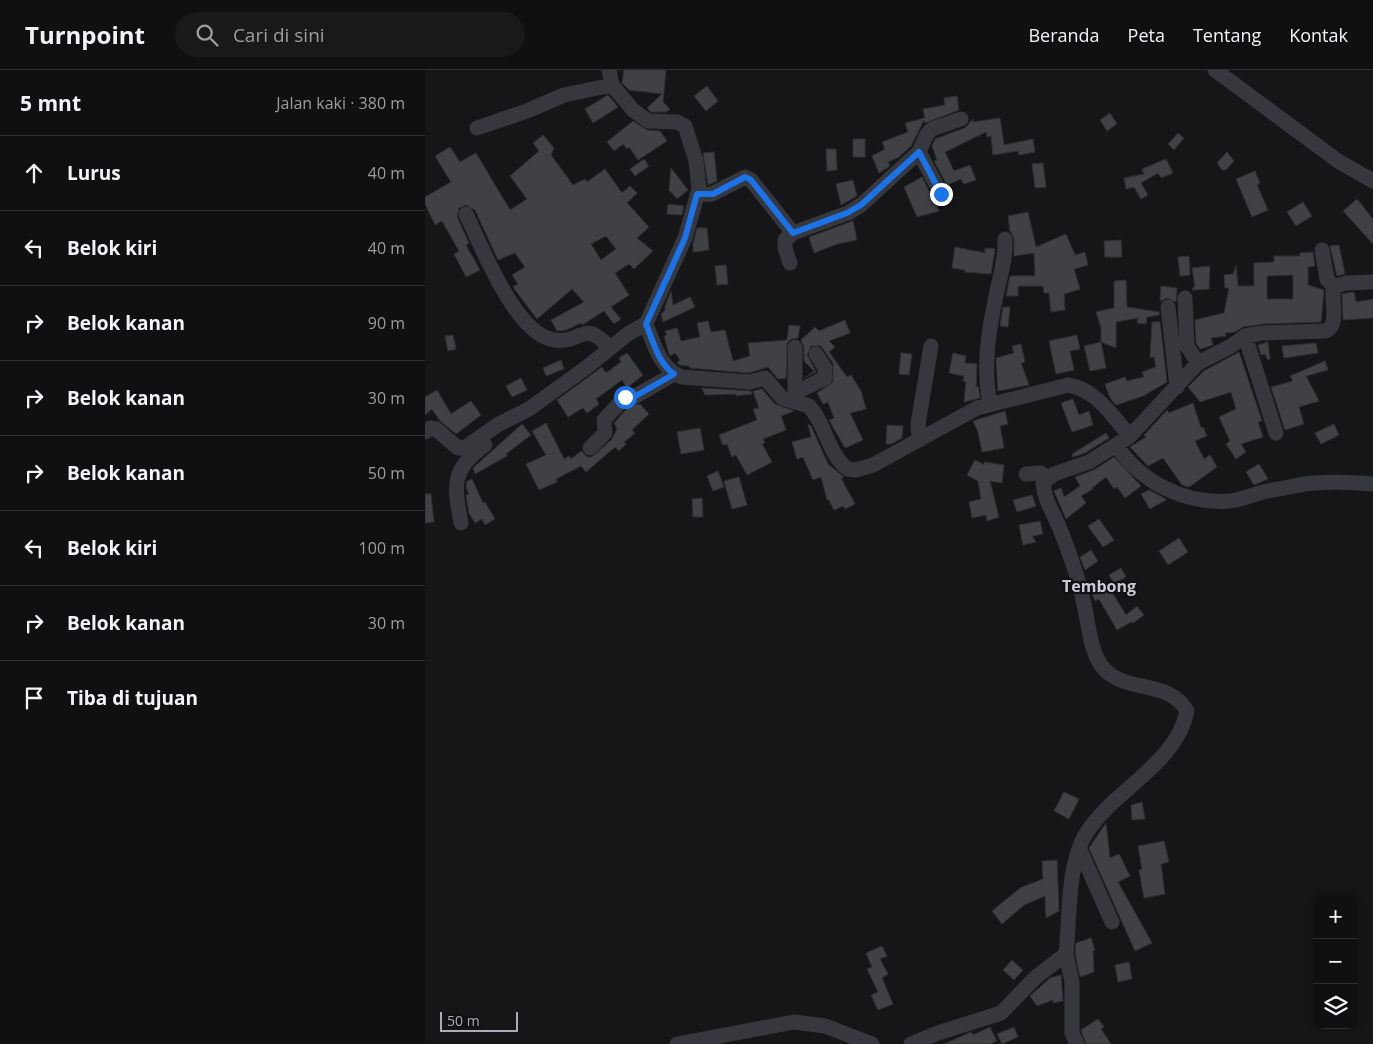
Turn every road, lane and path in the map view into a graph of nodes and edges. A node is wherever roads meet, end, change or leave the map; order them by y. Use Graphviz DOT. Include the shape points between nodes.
graph roads {
  1 [pos="1215,70"];
  2 [pos="611,78"];
  3 [pos="961,119"];
  4 [pos="477,128"];
  5 [pos="919,152"];
  6 [pos="1373,181"];
  7 [pos="697,194"];
  8 [pos="941,194"];
  9 [pos="465,214"];
  10 [pos="793,233"];
  11 [pos="1005,238"];
  12 [pos="1322,250"];
  13 [pos="790,263"];
  14 [pos="1373,282"];
  15 [pos="1334,287"];
  16 [pos="1185,298"];
  17 [pos="1169,307"];
  18 [pos="646,324"];
  19 [pos="1245,336"];
  20 [pos="931,346"];
  21 [pos="609,347"];
  22 [pos="795,347"];
  23 [pos="816,354"];
  24 [pos="1199,364"];
  25 [pos="674,374"];
  26 [pos="1177,387"];
  27 [pos="795,398"];
  28 [pos="990,404"];
  29 [pos="529,409"];
  30 [pos="425,432"];
  31 [pos="1276,433"];
  32 [pos="1130,436"];
  33 [pos="919,440"];
  34 [pos="1116,445"];
  35 [pos="590,448"];
  36 [pos="1026,474"];
  37 [pos="1046,478"];
  38 [pos="1373,484"];
  39 [pos="461,523"];
  40 [pos="1080,850"];
  41 [pos="1112,922"];
  42 [pos="1066,954"];
  43 [pos="677,1044"];
  44 [pos="872,1044"];
  45 [pos="911,1044"];
  46 [pos="1077,1044"];
  1 -- 6 [label="street" via="1338,161"];
  2 -- 4 [label="street"];
  2 -- 7 [label="street" via="633,110 648,121 677,122 685,126 696,161"];
  3 -- 5 [label="street" via="932,129"];
  5 -- 8 [label="street"];
  5 -- 10 [label="street" via="861,205"];
  7 -- 10 [label="street" via="713,194 745,177 751,180"];
  7 -- 18 [label="street" via="685,238"];
  9 -- 21 [label="street" via="512,307 538,334 554,340 567,340 585,332 594,334"];
  10 -- 13 [label="street" via="784,243"];
  11 -- 28 [label="street" via="1006,254 988,336 986,364"];
  12 -- 15 [label="street" via="1327,279"];
  14 -- 15 [label="street"];
  15 -- 19 [label="street" via="1331,328 1320,332"];
  16 -- 24 [label="street" via="1186,340"];
  17 -- 26 [label="street"];
  18 -- 21 [label="street"];
  18 -- 25 [label="street" via="657,353"];
  19 -- 24 [label="street"];
  19 -- 31 [label="street"];
  20 -- 33 [label="street" via="918,424"];
  21 -- 29 [label="street" via="587,368"];
  22 -- 27 [label="street"];
  23 -- 27 [label="street" via="825,368 825,378"];
  24 -- 26 [label="street"];
  25 -- 27 [label="street" via="750,382 765,378 782,398"];
  25 -- 35 [label="street" via="634,397 619,401 603,420 605,433"];
  26 -- 32 [label="street"];
  27 -- 33 [label="street" via="815,412 833,450 848,469 873,465"];
  28 -- 32 [label="street" via="1056,387 1080,387 1089,392"];
  28 -- 33 [label="street"];
  29 -- 30 [label="street" via="499,424 466,448 458,448 436,429 430,428"];
  29 -- 39 [label="street" via="467,460 455,490"];
  32 -- 34 [label="street"];
  34 -- 37 [label="street" via="1089,462"];
  34 -- 38 [label="street" via="1139,472 1174,493 1195,498 1232,501 1307,484"];
  36 -- 37 [label="street" via="1041,473"];
  37 -- 40 [label="street" via="1044,492 1060,530 1085,606 1094,648 1104,669 1117,679 1173,695 1187,711 1183,728 1168,749 1099,818 1084,838"];
  40 -- 41 [label="street"];
  40 -- 42 [label="street" via="1072,876"];
  42 -- 45 [label="street" via="1001,1013"];
  42 -- 46 [label="street" via="1072,982 1072,1033"];
  43 -- 44 [label="street" via="794,1022 825,1026"];
}
